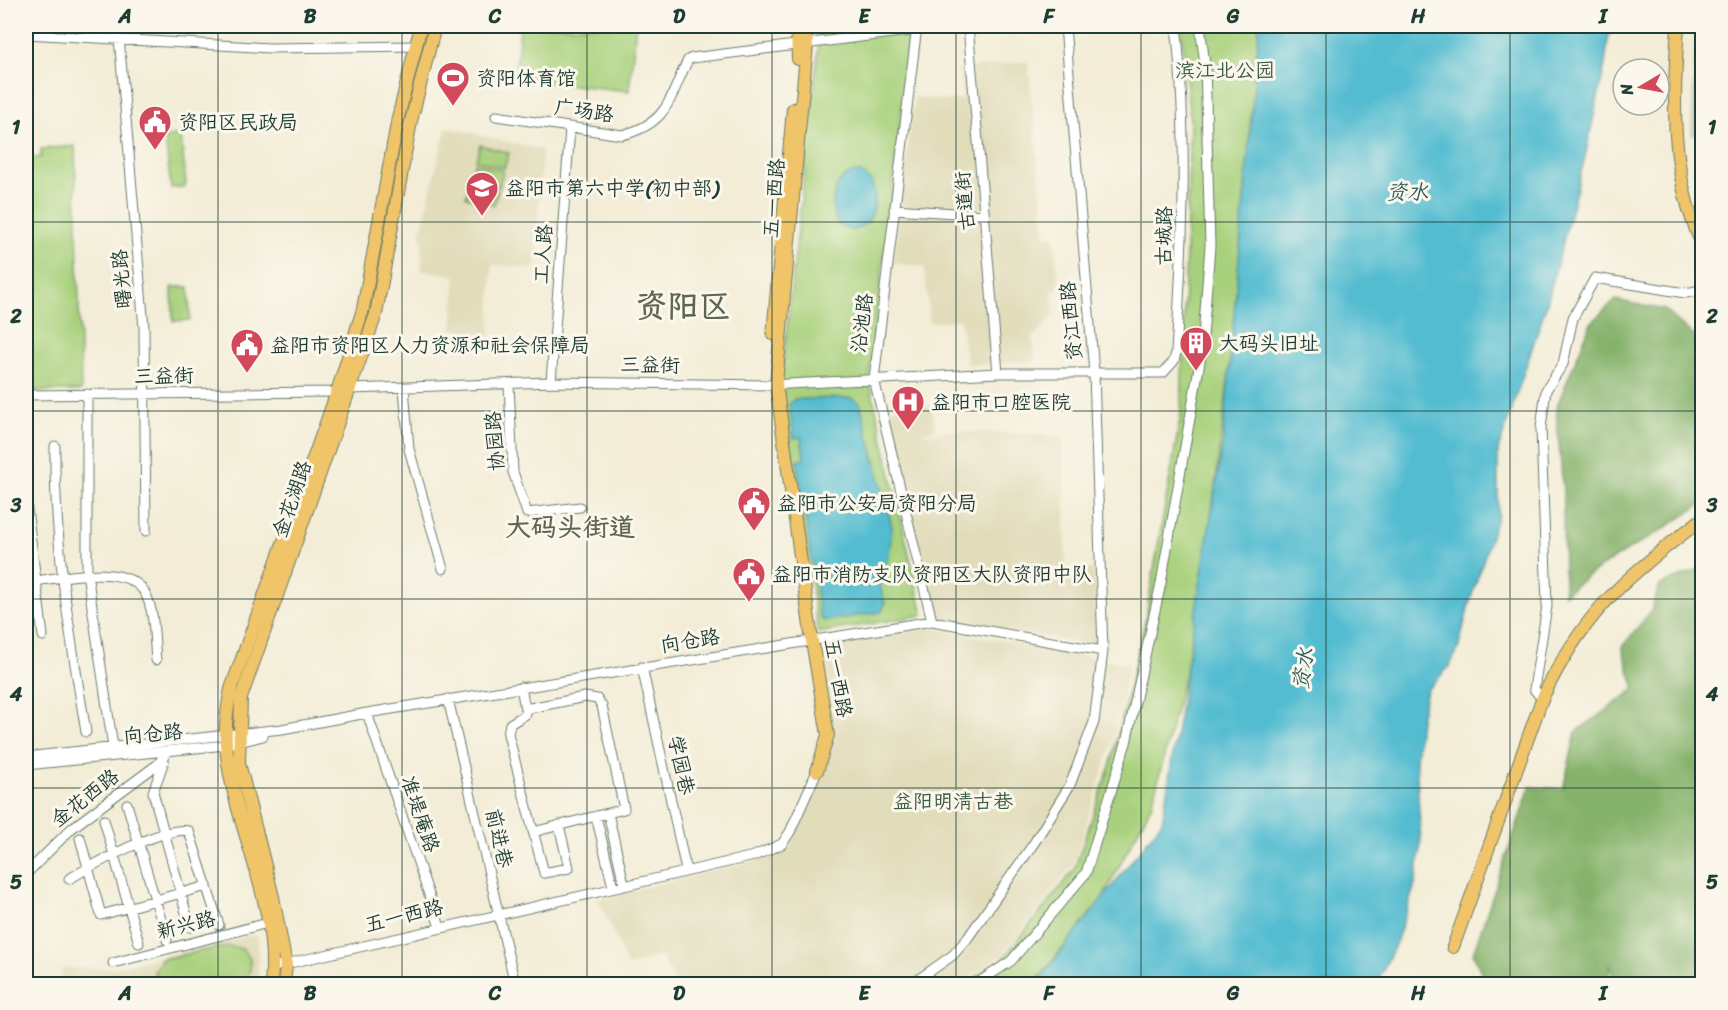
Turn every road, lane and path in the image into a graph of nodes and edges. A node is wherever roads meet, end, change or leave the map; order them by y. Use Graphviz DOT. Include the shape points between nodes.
graph roads {
  1 [pos="118,26"];
  2 [pos="421,26"];
  3 [pos="435,26"];
  4 [pos="797,26"];
  5 [pos="805,26"];
  6 [pos="948,26"];
  7 [pos="968,26"];
  8 [pos="1065,26"];
  9 [pos="1176,26"];
  10 [pos="1200,26"];
  11 [pos="1678,26"];
  12 [pos="918,27"];
  13 [pos="28,32"];
  14 [pos="121,40"];
  15 [pos="803,44"];
  16 [pos="416,46"];
  17 [pos="496,116"];
  18 [pos="570,128"];
  19 [pos="894,209"];
  20 [pos="984,215"];
  21 [pos="1702,244"];
  22 [pos="1702,290"];
  23 [pos="998,373"];
  24 [pos="1094,373"];
  25 [pos="874,379"];
  26 [pos="551,382"];
  27 [pos="509,384"];
  28 [pos="773,384"];
  29 [pos="404,387"];
  30 [pos="351,389"];
  31 [pos="337,392"];
  32 [pos="87,394"];
  33 [pos="145,394"];
  34 [pos="26,395"];
  35 [pos="55,446"];
  36 [pos="26,501"];
  37 [pos="580,507"];
  38 [pos="1702,519"];
  39 [pos="146,531"];
  40 [pos="443,569"];
  41 [pos="88,574"];
  42 [pos="60,578"];
  43 [pos="36,581"];
  44 [pos="932,621"];
  45 [pos="43,636"];
  46 [pos="808,641"];
  47 [pos="1103,651"];
  48 [pos="156,660"];
  49 [pos="642,667"];
  50 [pos="521,687"];
  51 [pos="448,699"];
  52 [pos="1542,699"];
  53 [pos="525,709"];
  54 [pos="367,713"];
  55 [pos="86,732"];
  56 [pos="232,740"];
  57 [pos="113,747"];
  58 [pos="168,751"];
  59 [pos="26,757"];
  60 [pos="26,765"];
  61 [pos="817,771"];
  62 [pos="127,804"];
  63 [pos="608,813"];
  64 [pos="596,816"];
  65 [pos="104,820"];
  66 [pos="559,825"];
  67 [pos="533,832"];
  68 [pos="164,835"];
  69 [pos="80,838"];
  70 [pos="140,844"];
  71 [pos="114,854"];
  72 [pos="89,868"];
  73 [pos="686,870"];
  74 [pos="26,874"];
  75 [pos="69,879"];
  76 [pos="624,884"];
  77 [pos="207,886"];
  78 [pos="613,887"];
  79 [pos="180,893"];
  80 [pos="156,899"];
  81 [pos="129,907"];
  82 [pos="498,914"];
  83 [pos="268,923"];
  84 [pos="219,925"];
  85 [pos="190,927"];
  86 [pos="440,927"];
  87 [pos="167,940"];
  88 [pos="139,943"];
  89 [pos="1453,947"];
  90 [pos="113,963"];
  91 [pos="280,966"];
  92 [pos="271,984"];
  93 [pos="284,984"];
  94 [pos="515,984"];
  95 [pos="912,984"];
  96 [pos="976,984"];
  1 -- 14 [label="street, 曙光路"];
  2 -- 16 [label="main road"];
  3 -- 30 [label="main road, 金花湖路" via="411,121 376,314"];
  4 -- 15 [label="main road"];
  5 -- 15 [label="main road, 五一西路"];
  6 -- 12 [label="street, 广场路"];
  7 -- 20 [label="street, 古道街"];
  8 -- 24 [label="street, 资江西路"];
  9 -- 24 [label="street, 古城路" via="1182,105 1183,247 1174,362 1163,373"];
  10 -- 96 [label="street" via="1205,64 1210,246 1202,350 1161,583 1126,742 1086,873 1011,961"];
  11 -- 21 [label="main road" via="1674,134 1688,202"];
  12 -- 15 [label="street, 广场路"];
  12 -- 19 [label="street, 沿池路"];
  13 -- 14 [label="street"];
  14 -- 16 [label="street" via="270,48"];
  14 -- 33 [label="street, 曙光路" via="144,328"];
  15 -- 18 [label="street, 广场路" via="688,60 677,90 661,114 638,131 622,135"];
  15 -- 28 [label="main road, 五一西路"];
  16 -- 31 [label="main road" via="398,118 363,309"];
  17 -- 18 [label="street, 广场路"];
  18 -- 26 [label="street, 工人路"];
  19 -- 20 [label="street"];
  19 -- 25 [label="street, 沿池路"];
  20 -- 23 [label="street, 古道街"];
  22 -- 52 [label="street" via="1685,293 1595,278 1573,318 1563,364 1546,390 1541,428 1547,606 1534,689"];
  23 -- 24 [label="street, 三益街"];
  23 -- 25 [label="street, 三益街"];
  24 -- 47 [label="street, 资江西路"];
  25 -- 28 [label="street, 三益街"];
  25 -- 44 [label="street, 沿池路"];
  26 -- 27 [label="street, 三益街"];
  26 -- 28 [label="street, 三益街"];
  27 -- 29 [label="street, 三益街"];
  27 -- 37 [label="street, 协园路" via="513,472 527,513"];
  28 -- 46 [label="main road, 五一西路"];
  29 -- 30 [label="street, 三益街"];
  29 -- 40 [label="street" via="409,449"];
  30 -- 31 [label="street, 三益街"];
  30 -- 56 [label="main road, 金花湖路" via="241,698"];
  31 -- 33 [label="street, 三益街"];
  31 -- 56 [label="main road" via="231,689"];
  32 -- 33 [label="street, 三益街"];
  32 -- 34 [label="street, 三益街"];
  32 -- 41 [label="street"];
  33 -- 39 [label="street, 曙光路"];
  35 -- 42 [label="street" via="54,506"];
  36 -- 43 [label="street"];
  38 -- 52 [label="main road" via="1635,570 1597,608 1559,663"];
  41 -- 42 [label="street"];
  41 -- 48 [label="street" via="116,576 146,593"];
  41 -- 57 [label="street"];
  42 -- 43 [label="street"];
  42 -- 55 [label="street"];
  43 -- 45 [label="street"];
  44 -- 46 [label="street, 向仓路"];
  44 -- 47 [label="street, 向仓路"];
  46 -- 49 [label="street, 向仓路"];
  46 -- 61 [label="main road, 五一西路" via="828,735"];
  47 -- 95 [label="street, 资江西路" via="1094,722 1070,784 967,939 953,955"];
  49 -- 50 [label="street, 向仓路"];
  49 -- 73 [label="street, 学园巷"];
  50 -- 51 [label="street, 向仓路"];
  50 -- 53 [label="street"];
  51 -- 54 [label="street, 向仓路"];
  51 -- 82 [label="street, 前进巷"];
  52 -- 89 [label="main road"];
  53 -- 63 [label="street" via="585,697 597,699 603,706 624,809"];
  53 -- 67 [label="street" via="526,714 510,724 508,734"];
  54 -- 56 [label="street, 向仓路"];
  54 -- 86 [label="street, 准堤庵路"];
  56 -- 57 [label="street, 向仓路"];
  56 -- 58 [label="street, 向仓路"];
  56 -- 83 [label="main road" via="230,770"];
  56 -- 91 [label="main road, 金花湖路" via="273,897"];
  57 -- 59 [label="street, 向仓路"];
  58 -- 60 [label="street, 向仓路"];
  58 -- 68 [label="street" via="153,792"];
  58 -- 74 [label="street, 金花西路" via="158,764 72,828"];
  61 -- 73 [label="street, 五一西路" via="782,844 754,856"];
  62 -- 70 [label="street"];
  63 -- 64 [label="street"];
  63 -- 76 [label="street"];
  64 -- 66 [label="street"];
  64 -- 78 [label="street"];
  65 -- 71 [label="street"];
  66 -- 67 [label="street"];
  66 -- 67 [label="street" via="569,868 544,873"];
  68 -- 70 [label="street"];
  68 -- 77 [label="street" via="189,831"];
  68 -- 79 [label="street"];
  69 -- 72 [label="street"];
  70 -- 71 [label="street"];
  70 -- 80 [label="street"];
  71 -- 72 [label="street"];
  71 -- 81 [label="street"];
  72 -- 75 [label="street"];
  72 -- 81 [label="street" via="101,915"];
  73 -- 76 [label="street, 五一西路"];
  76 -- 78 [label="street, 五一西路"];
  77 -- 79 [label="street"];
  77 -- 84 [label="street"];
  78 -- 82 [label="street, 五一西路"];
  79 -- 80 [label="street"];
  79 -- 85 [label="street"];
  80 -- 81 [label="street"];
  80 -- 87 [label="street"];
  81 -- 88 [label="street"];
  82 -- 86 [label="street, 五一西路"];
  82 -- 94 [label="street, 前进巷"];
  83 -- 90 [label="street, 新兴路"];
  83 -- 91 [label="main road"];
  86 -- 91 [label="street, 五一西路"];
  91 -- 92 [label="main road"];
  91 -- 93 [label="main road, 金花湖路"];
}
